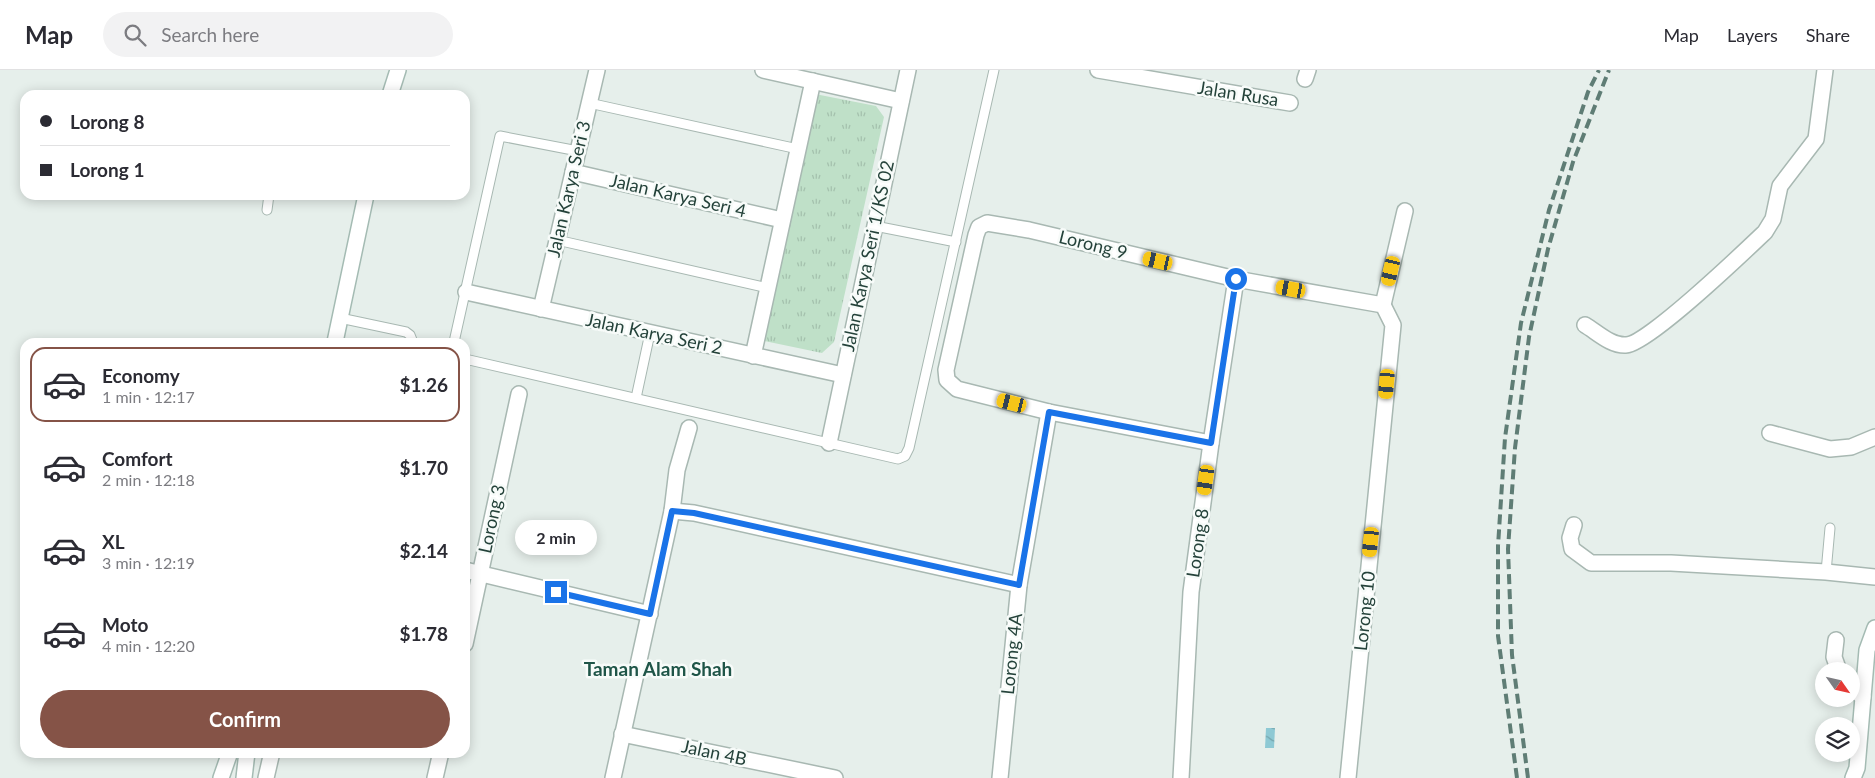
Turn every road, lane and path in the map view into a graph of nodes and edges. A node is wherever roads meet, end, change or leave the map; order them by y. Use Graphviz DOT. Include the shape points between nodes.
graph roads {
  1 [pos="389,70"];
  2 [pos="398,70"];
  3 [pos="597,70"];
  4 [pos="763,70"];
  5 [pos="908,70"];
  6 [pos="994,70"];
  7 [pos="1100,70"];
  8 [pos="1825,70"];
  9 [pos="1117,72"];
  10 [pos="813,81"];
  11 [pos="387,90"];
  12 [pos="392,90"];
  13 [pos="901,101"];
  14 [pos="589,103"];
  15 [pos="1290,103"];
  16 [pos="798,149"];
  17 [pos="578,151"];
  18 [pos="573,172"];
  19 [pos="268,200"];
  20 [pos="365,200"];
  21 [pos="267,210"];
  22 [pos="1405,211"];
  23 [pos="782,220"];
  24 [pos="875,226"];
  25 [pos="557,240"];
  26 [pos="956,242"];
  27 [pos="1236,279"];
  28 [pos="768,288"];
  29 [pos="466,292"];
  30 [pos="1383,305"];
  31 [pos="541,309"];
  32 [pos="340,318"];
  33 [pos="1585,325"];
  34 [pos="650,332"];
  35 [pos="336,338"];
  36 [pos="411,338"];
  37 [pos="455,338"];
  38 [pos="753,356"];
  39 [pos="470,361"];
  40 [pos="843,375"];
  41 [pos="520,394"];
  42 [pos="636,398"];
  43 [pos="1049,412"];
  44 [pos="689,428"];
  45 [pos="1770,433"];
  46 [pos="1875,437"];
  47 [pos="829,443"];
  48 [pos="1211,443"];
  49 [pos="672,511"];
  50 [pos="1574,525"];
  51 [pos="1830,528"];
  52 [pos="470,571"];
  53 [pos="1826,572"];
  54 [pos="481,574"];
  55 [pos="1875,577"];
  56 [pos="1019,585"];
  57 [pos="650,614"];
  58 [pos="470,622"];
  59 [pos="1875,628"];
  60 [pos="1836,640"];
  61 [pos="1836,662"];
  62 [pos="1870,671"];
  63 [pos="1860,687"];
  64 [pos="1857,708"];
  65 [pos="622,734"];
  66 [pos="228,758"];
  67 [pos="246,758"];
  68 [pos="271,758"];
  69 [pos="440,758"];
  70 [pos="221,778"];
  71 [pos="244,778"];
  72 [pos="266,778"];
  73 [pos="435,778"];
  74 [pos="613,778"];
  75 [pos="835,778"];
  76 [pos="1000,778"];
  77 [pos="1180,778"];
  78 [pos="1348,778"];
  79 [pos="1854,778"];
  1 -- 11 [label="street"];
  2 -- 12 [label="street"];
  3 -- 14 [label="street, Jalan Karya Seri 3"];
  4 -- 10 [label="street"];
  5 -- 13 [label="street, Jalan Karya Seri 1/KS 02"];
  6 -- 26 [label="lane"];
  7 -- 9 [label="street, Jalan Rusa"];
  8 -- 33 [label="street" via="1816,139 1780,186 1773,219 1765,232 1655,330 1628,346 1617,345"];
  9 -- 15 [label="street, Jalan Rusa"];
  10 -- 13 [label="street"];
  10 -- 16 [label="street"];
  13 -- 24 [label="street, Jalan Karya Seri 1/KS 02"];
  14 -- 16 [label="lane"];
  14 -- 17 [label="street, Jalan Karya Seri 3"];
  16 -- 23 [label="street"];
  17 -- 18 [label="street, Jalan Karya Seri 3"];
  17 -- 29 [label="lane" via="500,136"];
  18 -- 23 [label="street, Jalan Karya Seri 4"];
  18 -- 25 [label="street, Jalan Karya Seri 3"];
  19 -- 21 [label="lane"];
  20 -- 32 [label="street"];
  22 -- 30 [label="street"];
  23 -- 28 [label="street"];
  24 -- 26 [label="lane"];
  24 -- 40 [label="street, Jalan Karya Seri 1/KS 02"];
  25 -- 28 [label="lane"];
  25 -- 31 [label="street, Jalan Karya Seri 3"];
  26 -- 47 [label="lane" via="905,456 898,458"];
  27 -- 30 [label="street, Lorong 9"];
  27 -- 43 [label="street, Lorong 9" via="1029,230 988,223 979,227 946,370 947,380 957,389"];
  27 -- 48 [label="street, Lorong 8"];
  28 -- 38 [label="street"];
  29 -- 31 [label="street, Jalan Karya Seri 2"];
  29 -- 37 [label="lane"];
  30 -- 78 [label="street, Lorong 10" via="1393,325"];
  31 -- 34 [label="street, Jalan Karya Seri 2"];
  32 -- 35 [label="street"];
  32 -- 36 [label="lane" via="406,332"];
  34 -- 38 [label="street, Jalan Karya Seri 2"];
  34 -- 42 [label="lane"];
  38 -- 40 [label="street, Jalan Karya Seri 2"];
  39 -- 42 [label="lane"];
  40 -- 47 [label="street, Jalan Karya Seri 1/KS 02"];
  41 -- 54 [label="street, Lorong 3"];
  42 -- 47 [label="lane"];
  43 -- 48 [label="street"];
  43 -- 56 [label="street, Lorong 4A"];
  44 -- 49 [label="street" via="677,470"];
  45 -- 46 [label="street" via="1830,449 1851,446"];
  48 -- 77 [label="street, Lorong 8" via="1191,592"];
  49 -- 56 [label="street" via="694,513"];
  49 -- 57 [label="street"];
  50 -- 53 [label="street" via="1570,538 1572,549 1591,563 1671,563"];
  51 -- 53 [label="lane"];
  52 -- 54 [label="street"];
  53 -- 55 [label="street"];
  54 -- 57 [label="street"];
  54 -- 58 [label="street, Lorong 3"];
  56 -- 76 [label="street, Lorong 4A"];
  57 -- 65 [label="street"];
  59 -- 62 [label="street" via="1867,650"];
  60 -- 61 [label="street"];
  62 -- 63 [label="street"];
  64 -- 79 [label="street" via="1857,768"];
  65 -- 74 [label="street"];
  65 -- 75 [label="street, Jalan 4B"];
  66 -- 70 [label="street"];
  67 -- 71 [label="street"];
  68 -- 72 [label="street"];
  69 -- 73 [label="street"];
}
